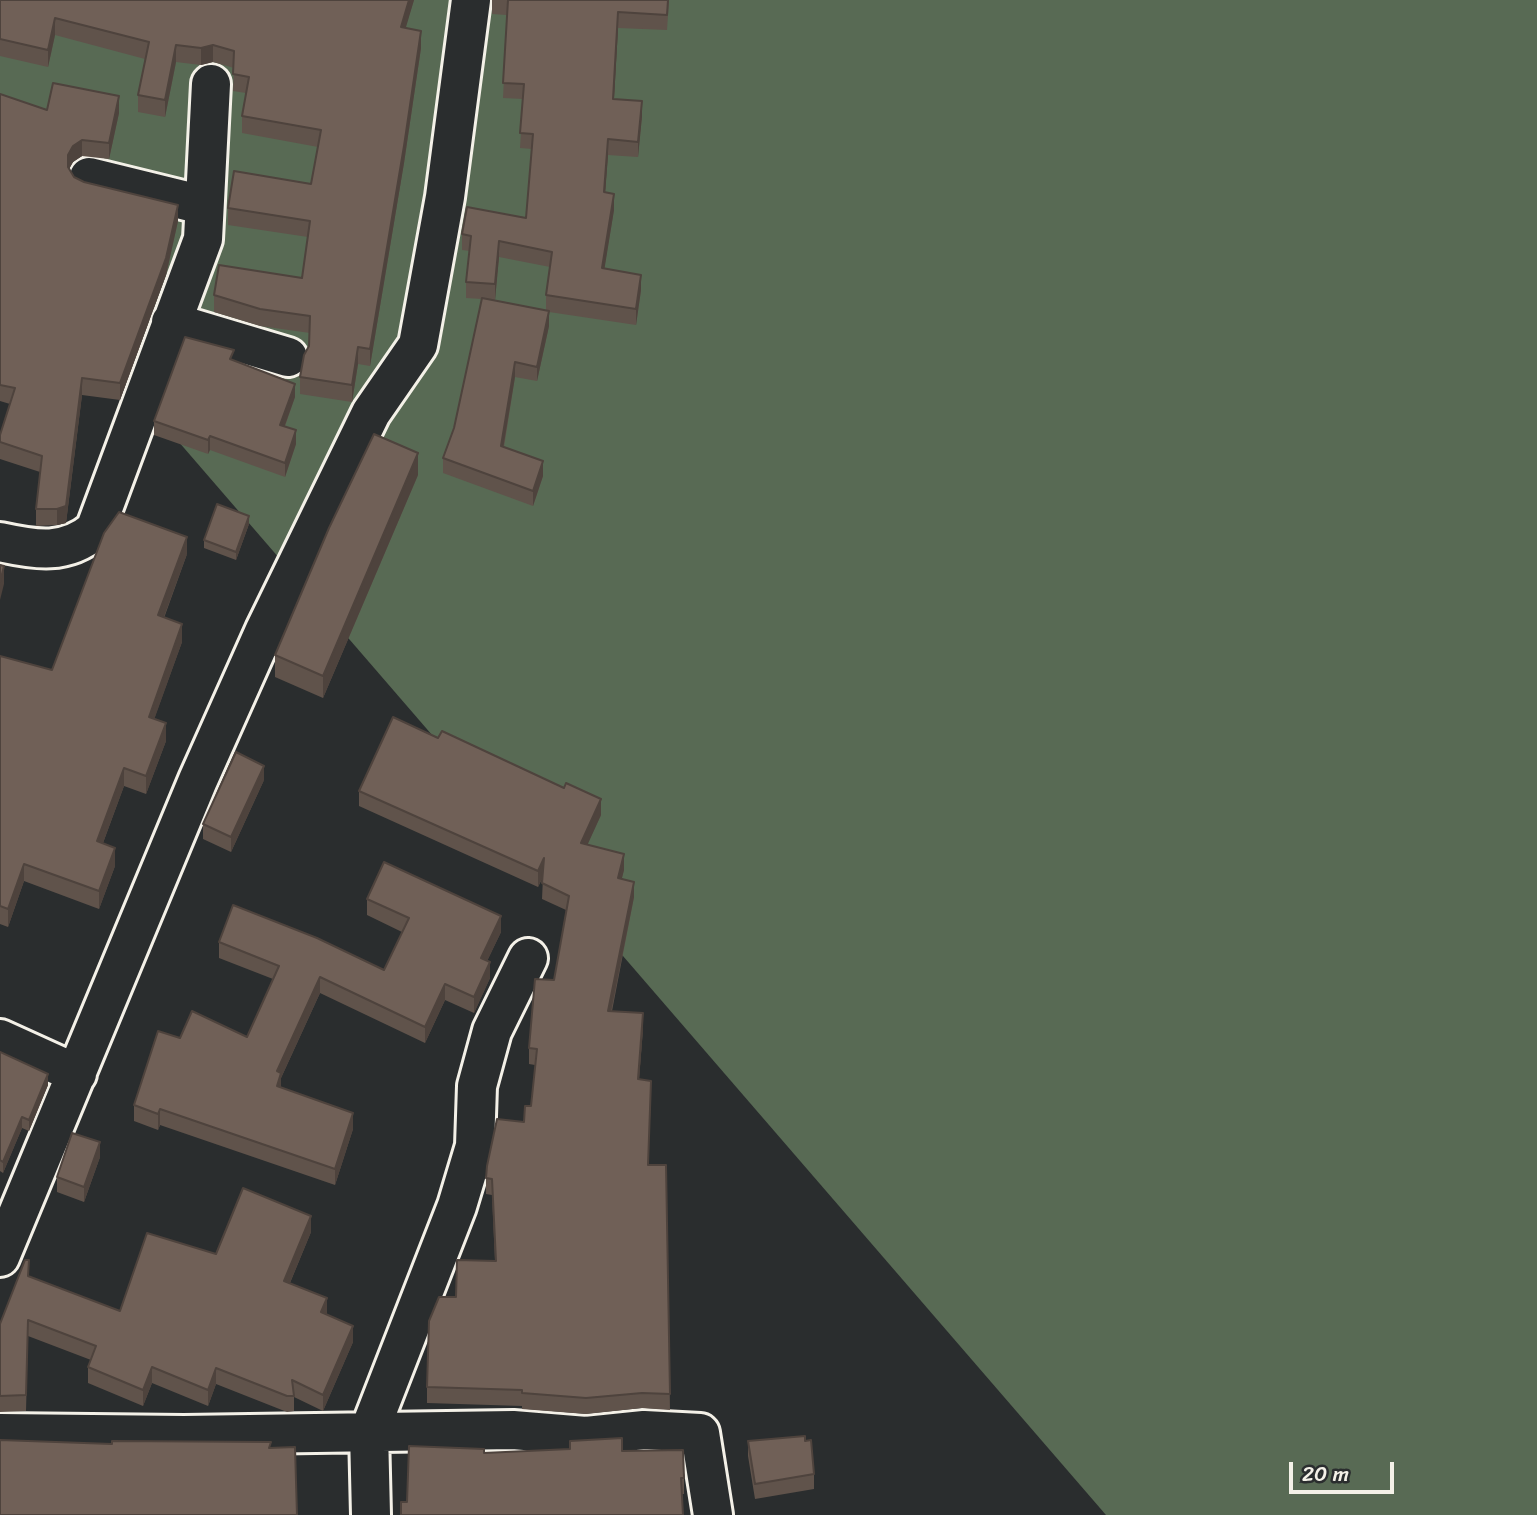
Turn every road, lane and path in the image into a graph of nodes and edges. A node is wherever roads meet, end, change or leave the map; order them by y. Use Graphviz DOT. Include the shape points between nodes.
graph roads {
  1 [pos="471,0"];
  2 [pos="211,83"];
  3 [pos="89,177"];
  4 [pos="203,205"];
  5 [pos="171,322"];
  6 [pos="288,357"];
  7 [pos="0,542"];
  8 [pos="528,958"];
  9 [pos="0,1039"];
  10 [pos="77,1074"];
  11 [pos="0,1257"];
  12 [pos="369,1432"];
  13 [pos="0,1433"];
  14 [pos="371,1515"];
  15 [pos="713,1515"];
  1 -- 10 [label="street" via="445,197 418,345 371,413 265,630"];
  2 -- 4 [label="street"];
  3 -- 4 [label="street"];
  4 -- 5 [label="street" via="203,239"];
  5 -- 6 [label="street"];
  5 -- 7 [label="street" via="95,530 82,542 62,549 34,550"];
  8 -- 12 [label="street" via="492,1031 477,1086 475,1146 457,1206"];
  9 -- 10 [label="street"];
  10 -- 11 [label="street"];
  12 -- 13 [label="street"];
  12 -- 14 [label="street"];
  12 -- 15 [label="street" via="700,1433"];
}
